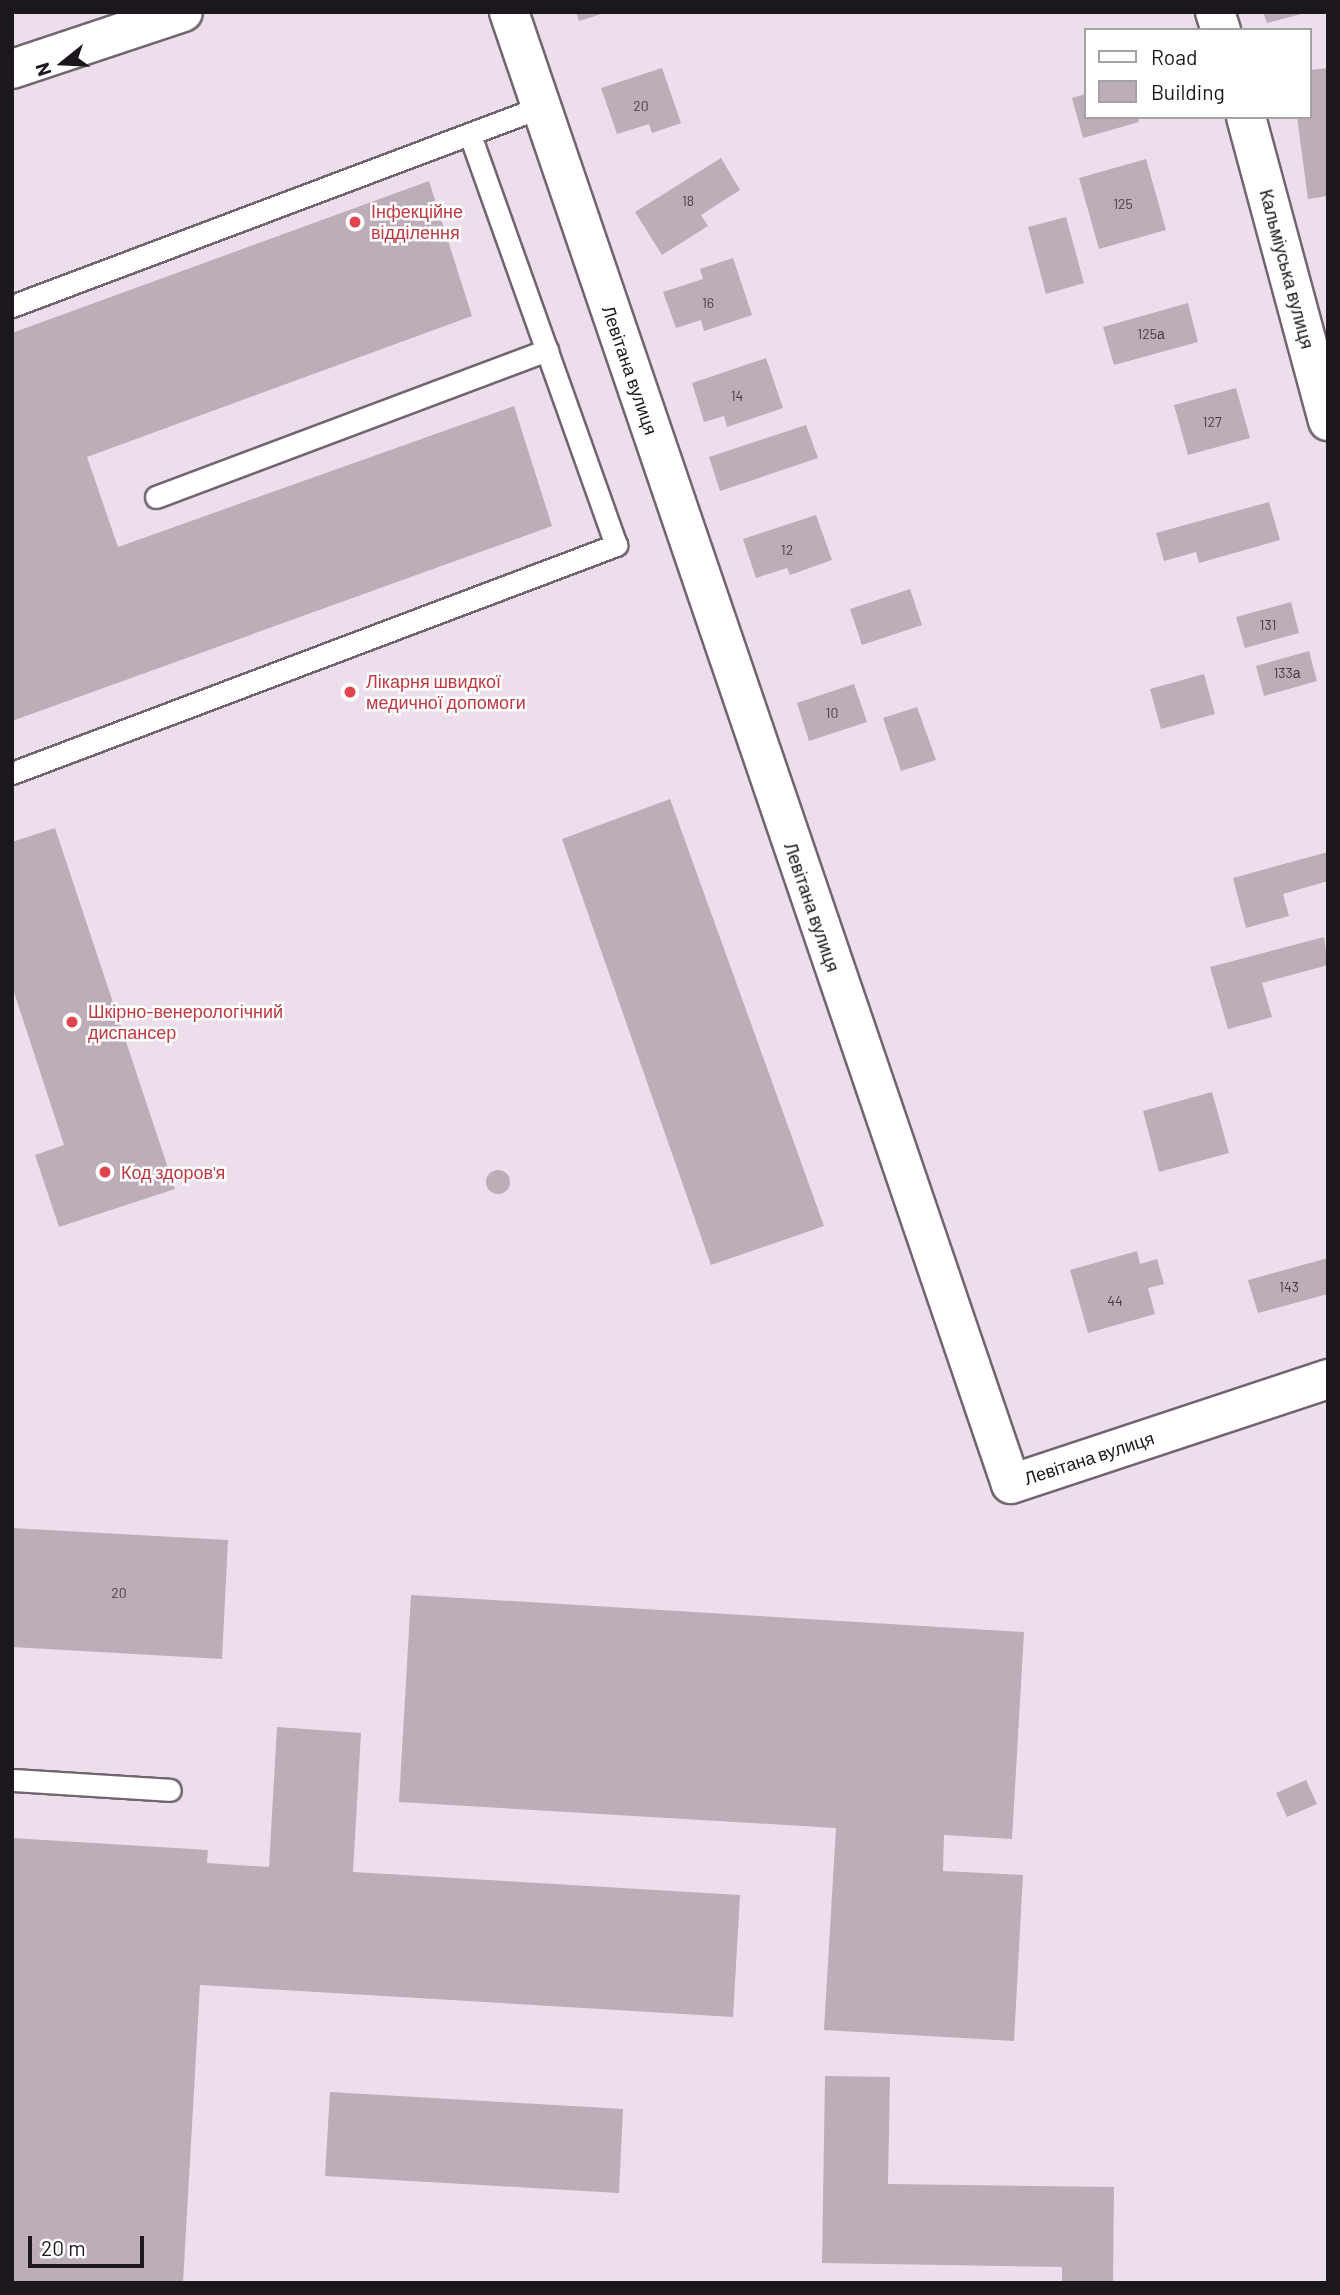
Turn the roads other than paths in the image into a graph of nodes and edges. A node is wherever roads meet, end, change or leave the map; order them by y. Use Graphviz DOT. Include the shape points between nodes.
graph roads {
  1 [pos="183,12"];
  2 [pos="509,12"];
  3 [pos="12,69"];
  4 [pos="541,107"];
  5 [pos="1247,119"];
  6 [pos="470,134"];
  7 [pos="12,306"];
  8 [pos="547,350"];
  9 [pos="1328,421"];
  10 [pos="156,497"];
  11 [pos="12,773"];
  12 [pos="1328,1379"];
  13 [pos="12,1780"];
  14 [pos="170,1790"];
  1 -- 3 [label="street"];
  2 -- 4 [label="street, Левітана вулиця"];
  4 -- 6 [label="lane"];
  4 -- 12 [label="street, Левітана вулиця" via="1011,1484"];
  5 -- 9 [label="street, Кальміуська вулиця"];
  6 -- 7 [label="lane"];
  6 -- 8 [label="lane"];
  8 -- 10 [label="lane"];
  8 -- 11 [label="lane" via="616,545"];
  13 -- 14 [label="lane"];
}
